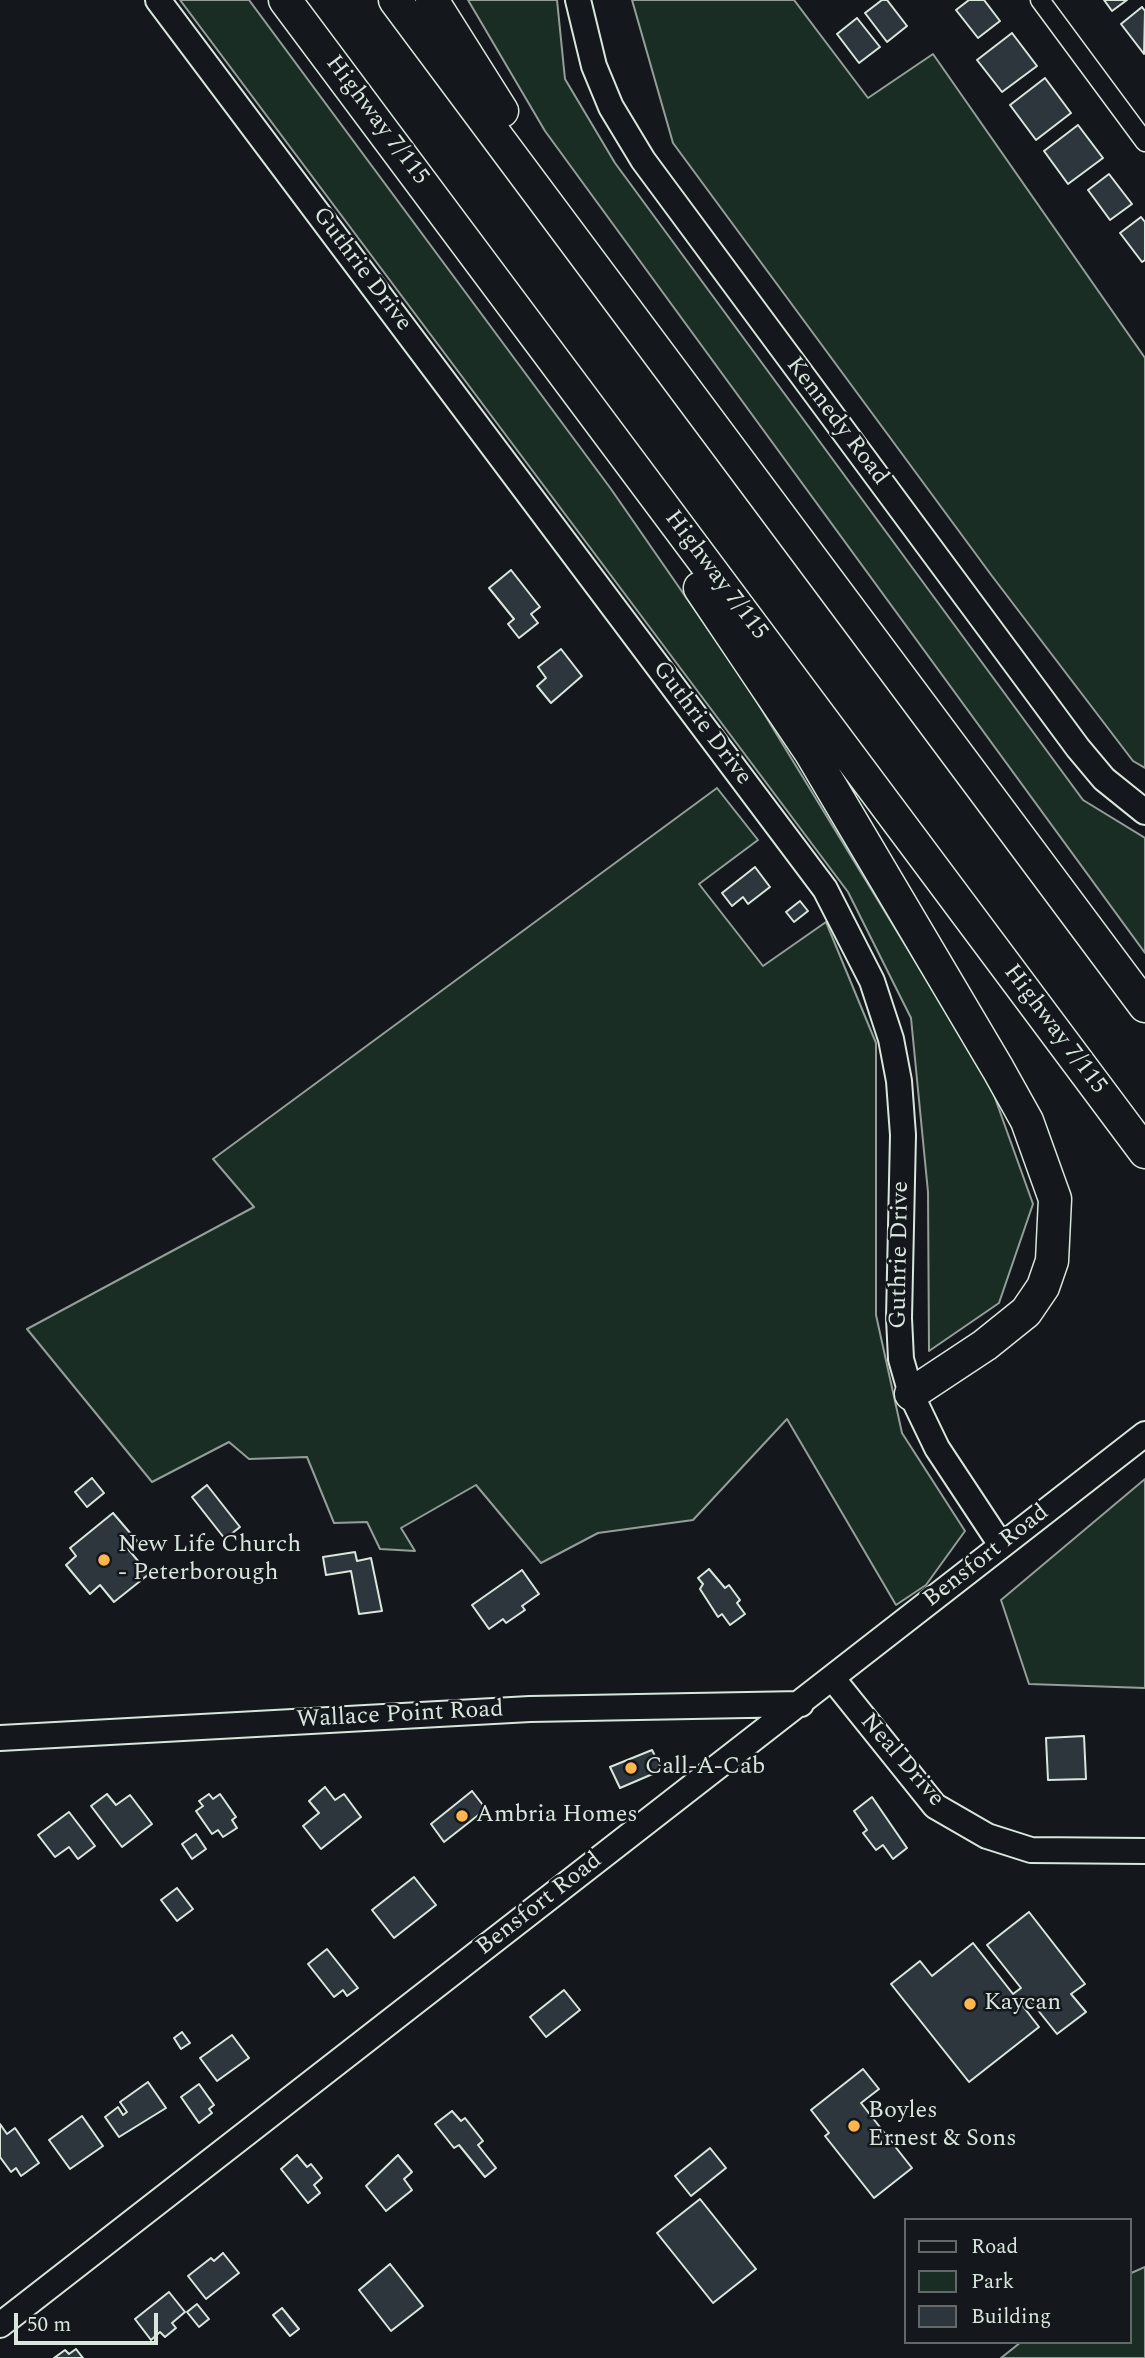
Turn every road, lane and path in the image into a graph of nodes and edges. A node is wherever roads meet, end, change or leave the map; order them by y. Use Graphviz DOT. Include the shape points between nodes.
graph roads {
  1 [pos="158,0"];
  2 [pos="285,0"];
  3 [pos="396,0"];
  4 [pos="432,0"];
  5 [pos="578,0"];
  6 [pos="1040,0"];
  7 [pos="1145,142"];
  8 [pos="676,375"];
  9 [pos="649,487"];
  10 [pos="1145,813"];
  11 [pos="1145,1006"];
  12 [pos="1145,1152"];
  13 [pos="911,1394"];
  14 [pos="1145,1434"];
  15 [pos="1001,1545"];
  16 [pos="833,1679"];
  17 [pos="801,1704"];
  18 [pos="0,1738"];
  19 [pos="1145,1852"];
  20 [pos="0,2325"];
  1 -- 13 [label="street, Guthrie Drive" via="825,889 872,981 899,1081 903,1135 899,1318 901,1359"];
  2 -- 9 [label="highway, Highway 7/115"];
  3 -- 8 [label="highway"];
  4 -- 8 [label="highway" via="556,197"];
  5 -- 10 [label="street, Kennedy Road" via="594,66 611,107 643,160 1078,748 1104,779"];
  6 -- 7 [label="street"];
  8 -- 11 [label="highway"];
  9 -- 12 [label="highway, Highway 7/115"];
  9 -- 13 [label="highway" via="688,571 811,753 998,1069 1027,1121 1055,1199 1052,1261 1043,1287 1026,1312"];
  13 -- 15 [label="street, Guthrie Drive" via="937,1448"];
  14 -- 15 [label="street, Bensfort Road"];
  15 -- 16 [label="street, Bensfort Road"];
  16 -- 17 [label="street, Bensfort Road"];
  16 -- 19 [label="street, Neal Drive" via="935,1806 987,1836 1031,1850"];
  17 -- 18 [label="street, Wallace Point Road" via="530,1709"];
  17 -- 20 [label="street, Bensfort Road"];
}
